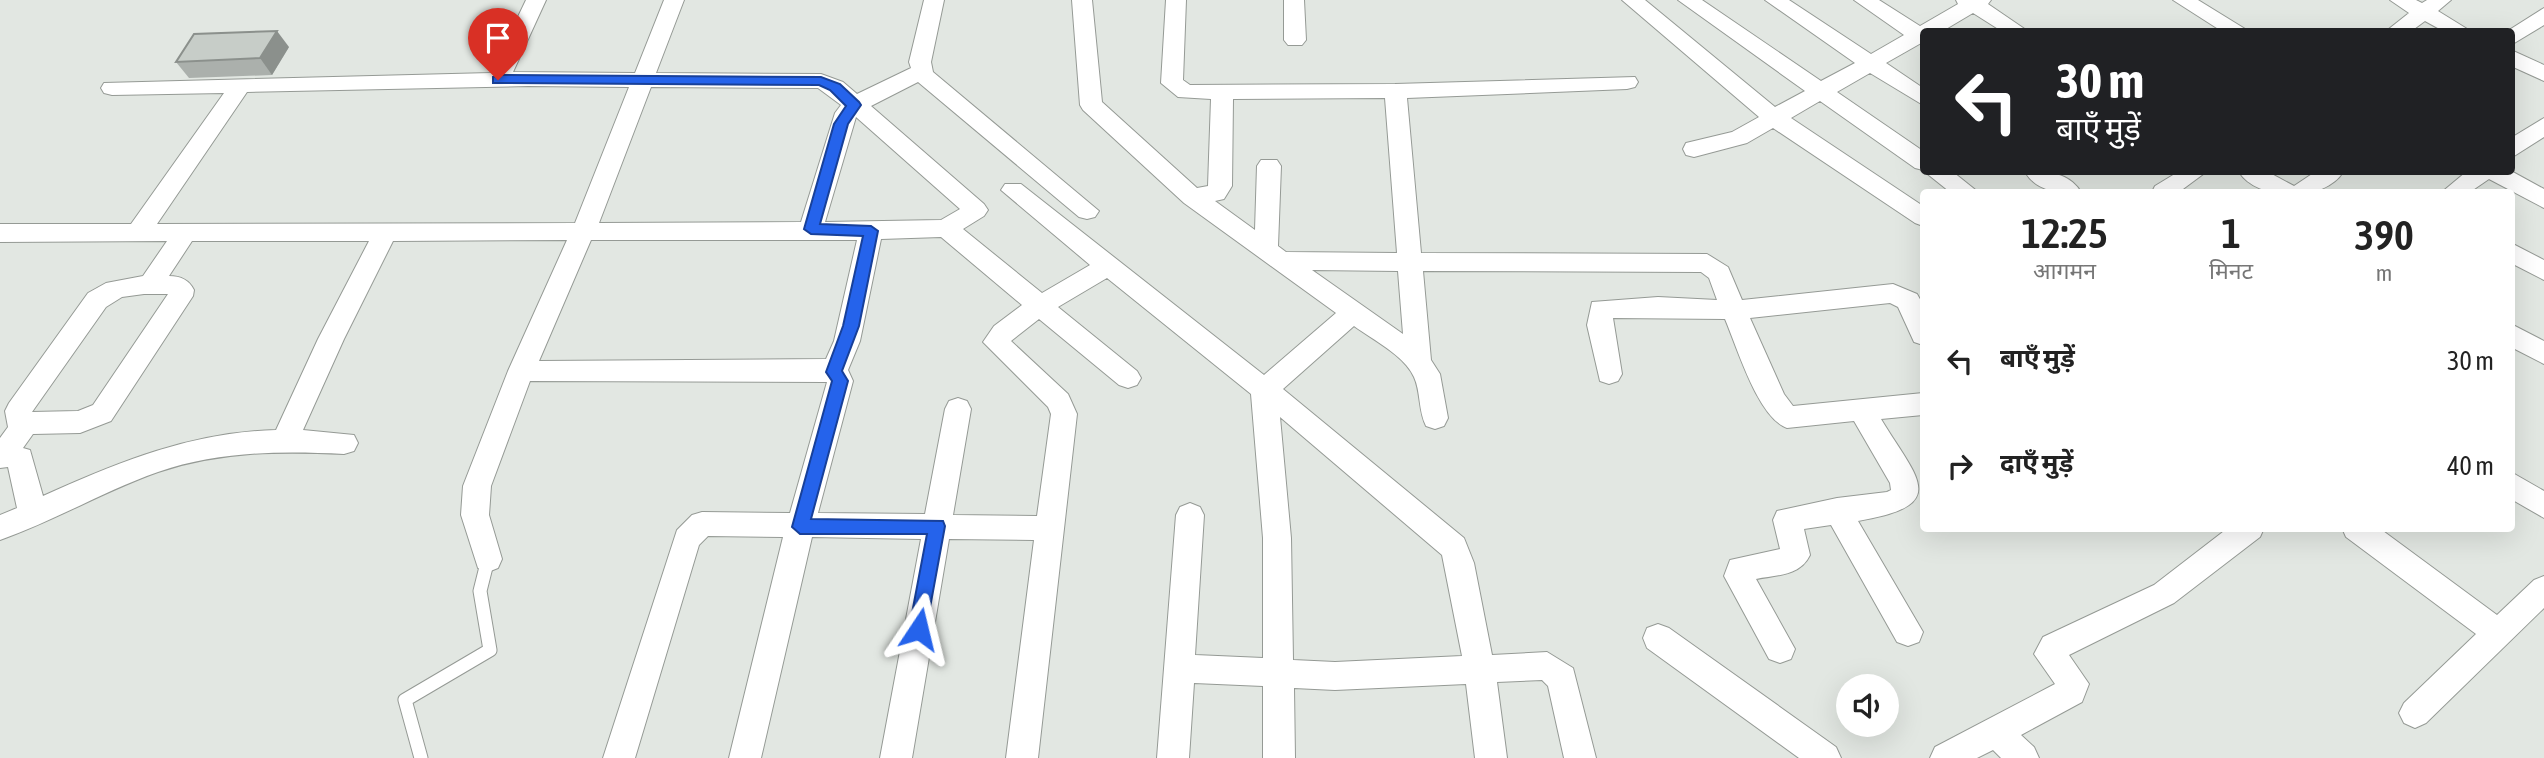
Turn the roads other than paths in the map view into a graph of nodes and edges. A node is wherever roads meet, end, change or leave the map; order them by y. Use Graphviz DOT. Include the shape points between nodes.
graph roads {
  1 [pos="536,0"];
  2 [pos="674,0"];
  3 [pos="934,0"];
  4 [pos="1082,0"];
  5 [pos="1176,0"];
  6 [pos="1294,0"];
  7 [pos="1632,0"];
  8 [pos="1688,0"];
  9 [pos="1775,0"];
  10 [pos="1864,0"];
  11 [pos="2183,0"];
  12 [pos="2400,0"];
  13 [pos="1974,1"];
  14 [pos="2433,6"];
  15 [pos="2544,15"];
  16 [pos="1931,28"];
  17 [pos="2013,28"];
  18 [pos="2233,28"];
  19 [pos="2401,28"];
  20 [pos="2458,28"];
  21 [pos="1920,31"];
  22 [pos="1920,35"];
  23 [pos="2515,35"];
  24 [pos="1295,40"];
  25 [pos="2515,59"];
  26 [pos="1869,63"];
  27 [pos="921,72"];
  28 [pos="2544,74"];
  29 [pos="498,80"];
  30 [pos="641,81"];
  31 [pos="1628,82"];
  32 [pos="241,85"];
  33 [pos="112,88"];
  34 [pos="1822,91"];
  35 [pos="1395,92"];
  36 [pos="1222,93"];
  37 [pos="1920,96"];
  38 [pos="854,105"];
  39 [pos="1774,118"];
  40 [pos="2544,126"];
  41 [pos="2515,147"];
  42 [pos="1694,149"];
  43 [pos="1920,160"];
  44 [pos="1269,166"];
  45 [pos="1040,174"];
  46 [pos="1941,175"];
  47 [pos="2041,175"];
  48 [pos="2189,175"];
  49 [pos="2256,175"];
  50 [pos="2327,175"];
  51 [pos="2478,175"];
  52 [pos="2500,175"];
  53 [pos="1962,189"];
  54 [pos="2064,189"];
  55 [pos="2168,189"];
  56 [pos="2281,189"];
  57 [pos="2306,189"];
  58 [pos="2458,189"];
  59 [pos="1013,190"];
  60 [pos="1192,197"];
  61 [pos="2544,200"];
  62 [pos="976,210"];
  63 [pos="1087,211"];
  64 [pos="1920,215"];
  65 [pos="946,228"];
  66 [pos="811,229"];
  67 [pos="871,231"];
  68 [pos="583,232"];
  69 [pos="0,233"];
  70 [pos="385,233"];
  71 [pos="137,234"];
  72 [pos="184,235"];
  73 [pos="2515,254"];
  74 [pos="1273,256"];
  75 [pos="1410,264"];
  76 [pos="1108,266"];
  77 [pos="2544,271"];
  78 [pos="150,285"];
  79 [pos="1040,307"];
  80 [pos="1734,310"];
  81 [pos="1352,314"];
  82 [pos="1920,328"];
  83 [pos="2515,336"];
  84 [pos="2544,354"];
  85 [pos="1418,361"];
  86 [pos="521,371"];
  87 [pos="834,372"];
  88 [pos="1609,374"];
  89 [pos="1128,378"];
  90 [pos="1264,390"];
  91 [pos="1920,404"];
  92 [pos="958,410"];
  93 [pos="1862,411"];
  94 [pos="1435,418"];
  95 [pos="25,423"];
  96 [pos="285,441"];
  97 [pos="344,443"];
  98 [pos="1,457"];
  99 [pos="2515,487"];
  100 [pos="2544,506"];
  101 [pos="1837,510"];
  102 [pos="33,514"];
  103 [pos="1190,515"];
  104 [pos="937,526"];
  105 [pos="800,527"];
  106 [pos="0,528"];
  107 [pos="1049,528"];
  108 [pos="2244,532"];
  109 [pos="2361,532"];
  110 [pos="488,559"];
  111 [pos="2544,589"];
  112 [pos="1908,632"];
  113 [pos="2498,633"];
  114 [pos="1658,638"];
  115 [pos="1780,649"];
  116 [pos="1179,668"];
  117 [pos="1480,671"];
  118 [pos="1278,673"];
  119 [pos="2415,713"];
  120 [pos="1995,730"];
  121 [pos="421,758"];
  122 [pos="619,758"];
  123 [pos="745,758"];
  124 [pos="896,758"];
  125 [pos="1022,758"];
  126 [pos="1173,758"];
  127 [pos="1279,758"];
  128 [pos="1490,758"];
  129 [pos="1580,758"];
  130 [pos="1825,758"];
  131 [pos="1946,758"];
  132 [pos="2023,758"];
  1 -- 29 [label="street"];
  2 -- 30 [label="street"];
  3 -- 27 [label="street"];
  4 -- 60 [label="street" via="1091,105"];
  5 -- 36 [label="street" via="1172,83 1186,92"];
  6 -- 24 [label="street"];
  7 -- 39 [label="street"];
  8 -- 34 [label="street"];
  9 -- 26 [label="street"];
  10 -- 21 [label="street"];
  11 -- 18 [label="street"];
  12 -- 14 [label="street"];
  13 -- 16 [label="street"];
  13 -- 17 [label="street"];
  14 -- 19 [label="street"];
  14 -- 20 [label="street"];
  15 -- 23 [label="street"];
  22 -- 26 [label="street"];
  25 -- 28 [label="street"];
  26 -- 34 [label="street"];
  26 -- 37 [label="street"];
  27 -- 38 [label="street"];
  27 -- 45 [label="street"];
  29 -- 30 [label="street"];
  29 -- 32 [label="street"];
  30 -- 38 [label="street" via="821,81"];
  30 -- 68 [label="street"];
  31 -- 35 [label="street"];
  32 -- 33 [label="street"];
  32 -- 71 [label="street"];
  34 -- 39 [label="street"];
  34 -- 43 [label="street"];
  35 -- 36 [label="street"];
  35 -- 75 [label="street"];
  36 -- 60 [label="street" via="1220,186 1216,193"];
  38 -- 62 [label="street"];
  38 -- 66 [label="street" via="841,124"];
  39 -- 42 [label="street" via="1731,142"];
  39 -- 64 [label="street"];
  40 -- 41 [label="street"];
  44 -- 74 [label="street"];
  45 -- 59 [label="street"];
  45 -- 63 [label="street"];
  46 -- 53 [label="street"];
  47 -- 54 [label="street"];
  48 -- 55 [label="street"];
  49 -- 56 [label="street"];
  50 -- 57 [label="street"];
  51 -- 58 [label="street"];
  52 -- 61 [label="street"];
  59 -- 62 [label="street"];
  59 -- 76 [label="street"];
  60 -- 74 [label="street"];
  62 -- 65 [label="street"];
  65 -- 67 [label="street"];
  65 -- 79 [label="street"];
  66 -- 67 [label="street"];
  66 -- 68 [label="street"];
  67 -- 87 [label="street" via="850,331"];
  68 -- 70 [label="street"];
  68 -- 86 [label="street"];
  69 -- 71 [label="street"];
  70 -- 72 [label="street"];
  70 -- 96 [label="street"];
  71 -- 72 [label="street"];
  72 -- 78 [label="street"];
  73 -- 77 [label="street"];
  74 -- 75 [label="street"];
  74 -- 81 [label="street"];
  75 -- 80 [label="street" via="1707,263 1719,273"];
  75 -- 85 [label="street"];
  76 -- 79 [label="street"];
  76 -- 90 [label="street"];
  78 -- 95 [label="street" via="117,288 97,300 18,411 18,421"];
  78 -- 95 [label="street" via="176,285 180,296 102,413 80,422"];
  79 -- 89 [label="street"];
  79 -- 107 [label="street" via="996,342 1062,407 1063,431"];
  80 -- 82 [label="street" via="1893,293 1908,301"];
  80 -- 88 [label="street" via="1601,310"];
  80 -- 93 [label="street" via="1759,372 1782,413 1790,418"];
  81 -- 85 [label="street"];
  81 -- 90 [label="street"];
  83 -- 84 [label="street"];
  85 -- 94 [label="street" via="1427,374"];
  86 -- 87 [label="street"];
  86 -- 110 [label="street" via="474,500"];
  87 -- 105 [label="street" via="840,381"];
  90 -- 117 [label="street" via="1454,547"];
  90 -- 118 [label="street" via="1277,538"];
  91 -- 93 [label="street"];
  92 -- 104 [label="street"];
  93 -- 101 [label="street" via="1904,482 1905,495 1893,503"];
  95 -- 98 [label="street"];
  96 -- 97 [label="street"];
  96 -- 102 [label="street" via="218,446 172,456"];
  98 -- 102 [label="street" via="20,458"];
  99 -- 100 [label="street"];
  101 -- 112 [label="street"];
  101 -- 115 [label="street" via="1787,520 1797,549 1790,560 1740,569 1739,576"];
  102 -- 106 [label="street"];
  103 -- 116 [label="street"];
  104 -- 105 [label="street"];
  104 -- 107 [label="street"];
  104 -- 124 [label="street"];
  105 -- 122 [label="street" via="711,522 692,531"];
  105 -- 123 [label="street"];
  107 -- 125 [label="street"];
  108 -- 120 [label="street" via="2164,594 2054,647 2049,654 2074,688"];
  109 -- 113 [label="street"];
  110 -- 121 [label="lane" via="480,591 490,650 405,700"];
  111 -- 113 [label="street"];
  113 -- 119 [label="street"];
  114 -- 130 [label="street"];
  116 -- 118 [label="street"];
  116 -- 126 [label="street"];
  117 -- 118 [label="street" via="1335,676"];
  117 -- 128 [label="street"];
  117 -- 129 [label="street" via="1547,666 1558,671"];
  118 -- 127 [label="street"];
  120 -- 131 [label="street"];
  120 -- 132 [label="street"];
}
